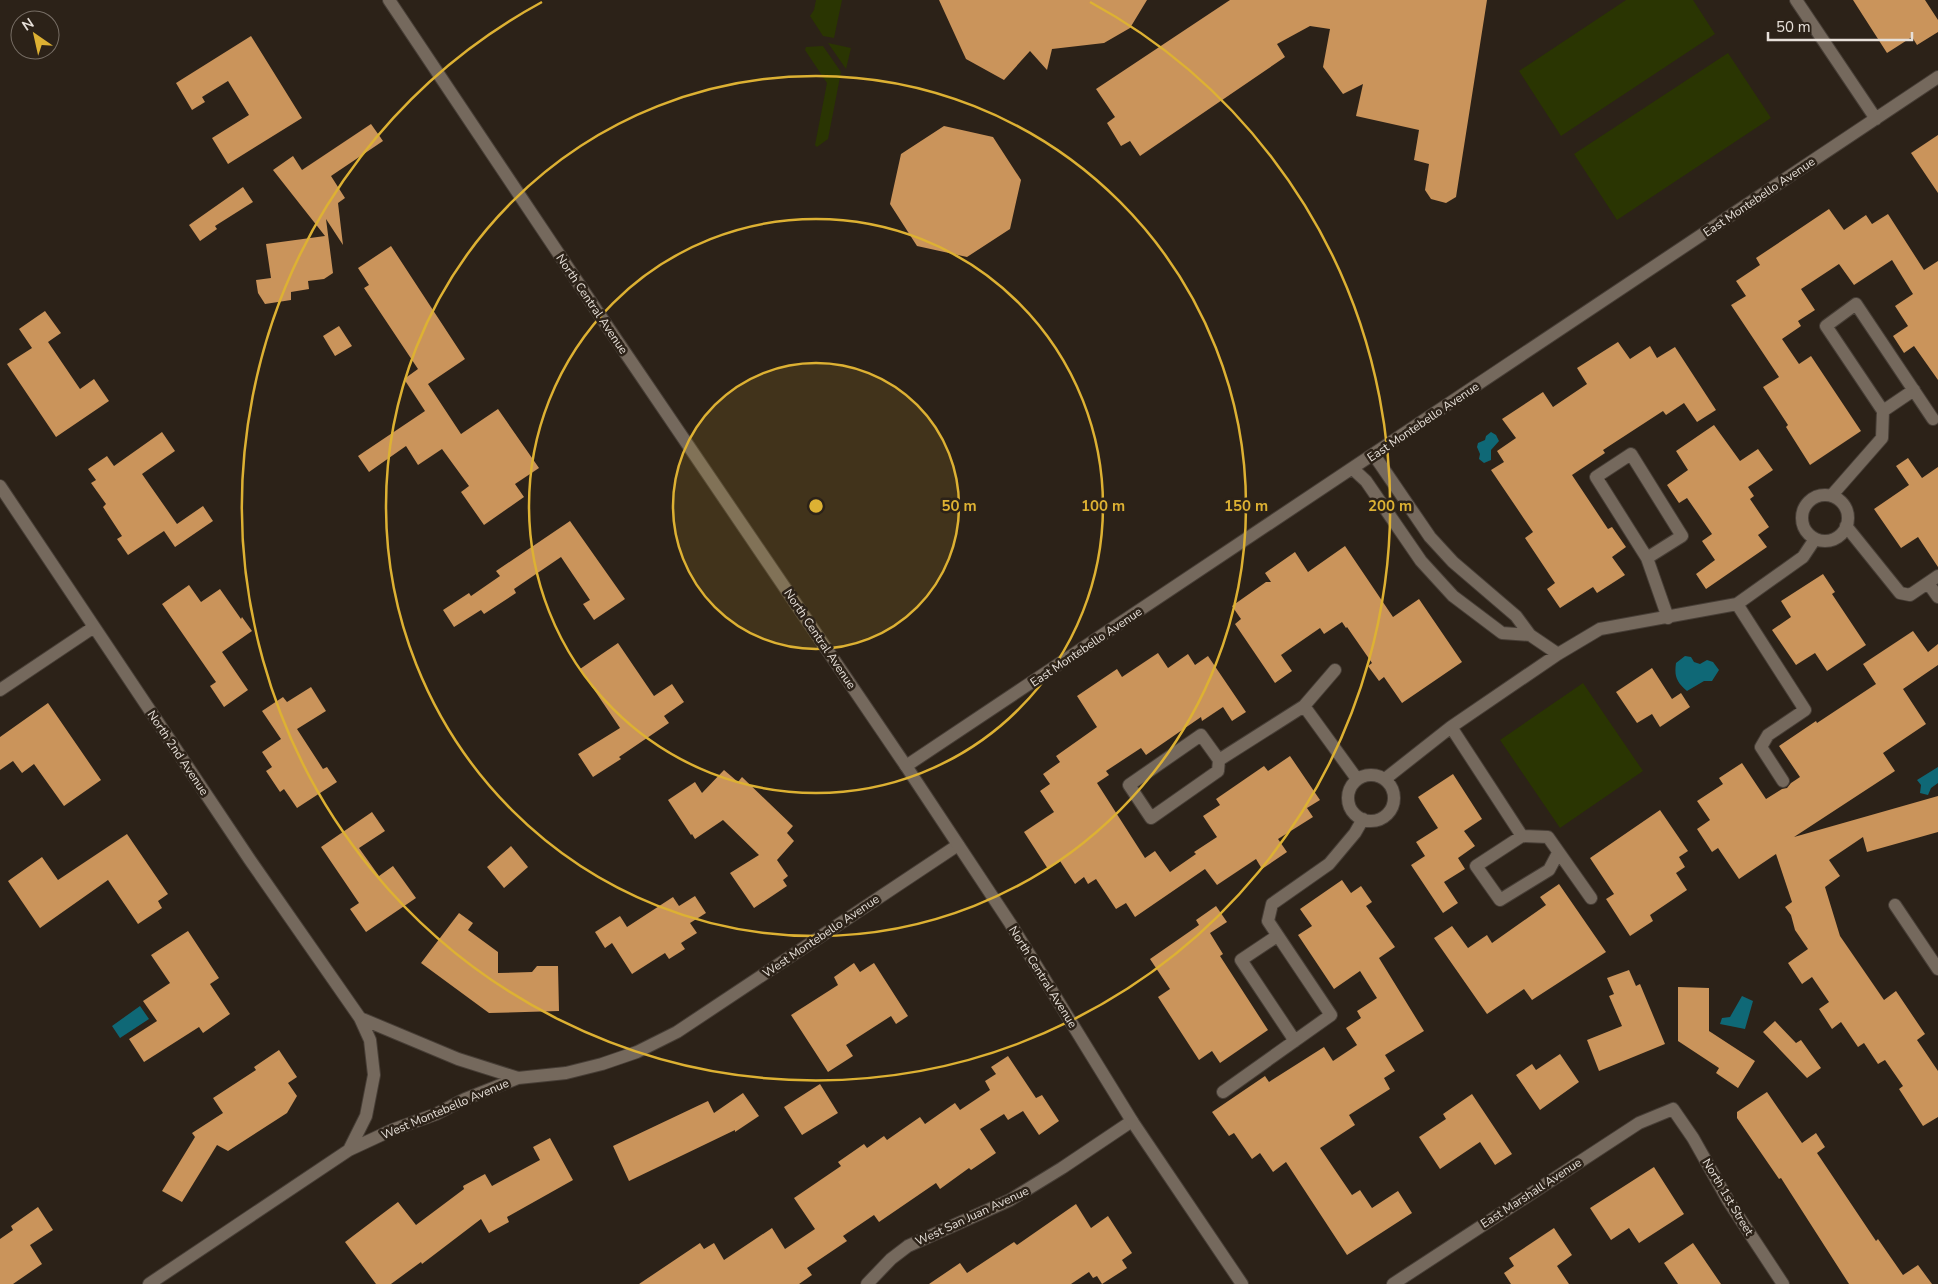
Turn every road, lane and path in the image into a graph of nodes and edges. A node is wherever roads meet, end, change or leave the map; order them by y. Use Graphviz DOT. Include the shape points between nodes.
graph roads {
  1 [pos="389,0"];
  2 [pos="1796,0"];
  3 [pos="1938,77"];
  4 [pos="1876,119"];
  5 [pos="1914,390"];
  6 [pos="1883,411"];
  7 [pos="1932,419"];
  8 [pos="1374,455"];
  9 [pos="1353,469"];
  10 [pos="0,486"];
  11 [pos="1832,496"];
  12 [pos="1846,526"];
  13 [pos="1815,539"];
  14 [pos="1647,558"];
  15 [pos="1933,580"];
  16 [pos="1938,597"];
  17 [pos="1737,604"];
  18 [pos="1668,618"];
  19 [pos="94,627"];
  20 [pos="1530,635"];
  21 [pos="1558,654"];
  22 [pos="1335,670"];
  23 [pos="0,690"];
  24 [pos="1304,706"];
  25 [pos="1451,727"];
  26 [pos="1219,760"];
  27 [pos="906,766"];
  28 [pos="1357,779"];
  29 [pos="1385,779"];
  30 [pos="1783,781"];
  31 [pos="1363,820"];
  32 [pos="1522,836"];
  33 [pos="958,845"];
  34 [pos="1558,853"];
  35 [pos="1591,898"];
  36 [pos="1895,906"];
  37 [pos="1277,936"];
  38 [pos="1938,970"];
  39 [pos="360,1018"];
  40 [pos="1295,1041"];
  41 [pos="518,1078"];
  42 [pos="1223,1092"];
  43 [pos="1673,1109"];
  44 [pos="1132,1121"];
  45 [pos="349,1150"];
  46 [pos="149,1284"];
  47 [pos="867,1284"];
  48 [pos="1242,1284"];
  49 [pos="1393,1284"];
  50 [pos="1783,1284"];
  1 -- 27 [label="street, North Central Avenue"];
  2 -- 4 [label="street"];
  3 -- 4 [label="street, East Montebello Avenue"];
  4 -- 8 [label="street, East Montebello Avenue"];
  5 -- 6 [label="street"];
  5 -- 6 [label="street" via="1856,304 1826,326"];
  5 -- 7 [label="street"];
  6 -- 11 [label="street" via="1882,438"];
  8 -- 9 [label="street, East Montebello Avenue"];
  8 -- 20 [label="street" via="1430,537 1453,562 1516,616"];
  9 -- 20 [label="street" via="1366,481 1421,561 1453,596 1502,634"];
  9 -- 27 [label="street, East Montebello Avenue"];
  10 -- 19 [label="street, North 2nd Avenue"];
  11 -- 12 [label="street" via="1844,505"];
  11 -- 13 [label="street" via="1816,495 1801,513 1804,528"];
  12 -- 13 [label="street" via="1843,533 1830,540"];
  12 -- 15 [label="street" via="1900,593 1910,595"];
  13 -- 17 [label="street" via="1803,557"];
  14 -- 14 [label="street" via="1596,477 1631,454 1682,536"];
  14 -- 18 [label="street"];
  15 -- 16 [label="street"];
  17 -- 18 [label="street"];
  17 -- 30 [label="street" via="1805,710 1768,735 1762,748"];
  18 -- 21 [label="street" via="1600,629"];
  19 -- 23 [label="street"];
  19 -- 39 [label="street, North 2nd Avenue"];
  20 -- 21 [label="street"];
  21 -- 25 [label="street"];
  22 -- 24 [label="street"];
  24 -- 26 [label="street"];
  24 -- 28 [label="street"];
  25 -- 29 [label="street"];
  25 -- 32 [label="street"];
  26 -- 26 [label="street" via="1218,771 1151,818 1128,785 1201,734"];
  27 -- 33 [label="street, North Central Avenue"];
  28 -- 29 [label="street" via="1371,774"];
  28 -- 31 [label="street" via="1351,785 1347,799 1352,813"];
  29 -- 31 [label="street" via="1394,792 1392,808 1381,819"];
  31 -- 37 [label="street" via="1329,864 1272,904 1268,921"];
  32 -- 34 [label="street" via="1548,837"];
  32 -- 34 [label="street" via="1476,866 1500,900 1549,870"];
  33 -- 41 [label="street, West Montebello Avenue" via="677,1032 637,1052 602,1064 566,1073"];
  33 -- 44 [label="street, North Central Avenue"];
  34 -- 35 [label="street"];
  36 -- 38 [label="street"];
  37 -- 40 [label="street" via="1331,1015"];
  37 -- 40 [label="street" via="1241,960"];
  39 -- 41 [label="street" via="458,1059"];
  39 -- 45 [label="street, North 2nd Avenue" via="370,1040 374,1075 366,1116"];
  40 -- 42 [label="street"];
  41 -- 45 [label="street, West Montebello Avenue"];
  43 -- 49 [label="street, East Marshall Avenue" via="1639,1123"];
  43 -- 50 [label="street, North 1st Street"];
  44 -- 47 [label="street, West San Juan Avenue" via="1010,1200 908,1246"];
  44 -- 48 [label="street, North Central Avenue"];
  45 -- 46 [label="street, West Montebello Avenue"];
}
